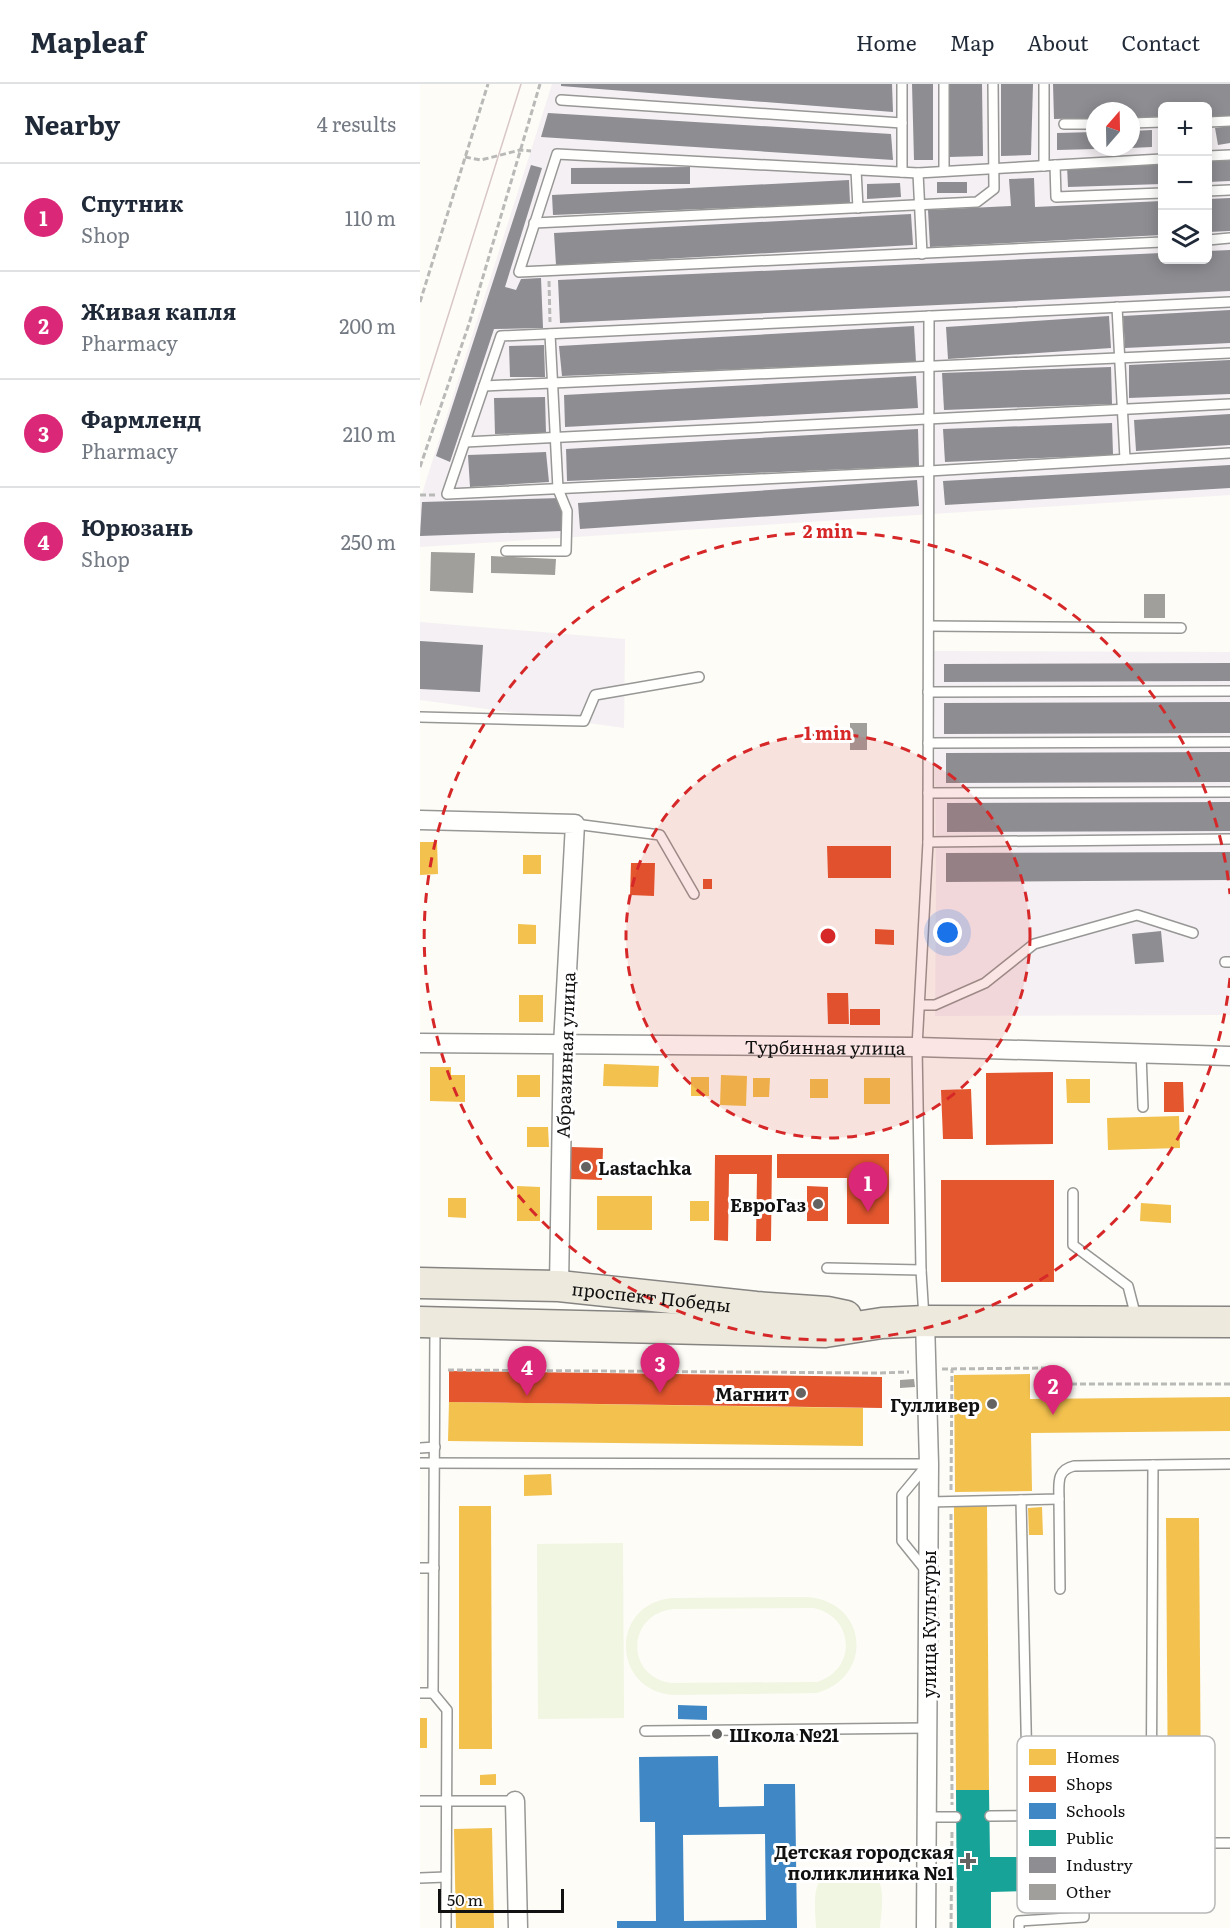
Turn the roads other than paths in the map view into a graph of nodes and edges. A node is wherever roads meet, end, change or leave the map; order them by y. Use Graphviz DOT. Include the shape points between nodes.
graph roads {
  1 [pos="902,84"];
  2 [pos="944,84"];
  3 [pos="993,84"];
  4 [pos="1044,84"];
  5 [pos="561,100"];
  6 [pos="1230,121"];
  7 [pos="1158,122"];
  8 [pos="1212,122"];
  9 [pos="902,123"];
  10 [pos="1140,123"];
  11 [pos="1064,124"];
  12 [pos="1086,124"];
  13 [pos="1230,155"];
  14 [pos="1212,156"];
  15 [pos="1158,159"];
  16 [pos="1055,165"];
  17 [pos="1044,166"];
  18 [pos="994,169"];
  19 [pos="856,170"];
  20 [pos="944,171"];
  21 [pos="902,172"];
  22 [pos="918,173"];
  23 [pos="1230,190"];
  24 [pos="1212,191"];
  25 [pos="1158,193"];
  26 [pos="920,205"];
  27 [pos="858,208"];
  28 [pos="534,223"];
  29 [pos="1230,238"];
  30 [pos="1212,240"];
  31 [pos="1158,242"];
  32 [pos="922,254"];
  33 [pos="1230,302"];
  34 [pos="1117,307"];
  35 [pos="929,316"];
  36 [pos="550,334"];
  37 [pos="1230,353"];
  38 [pos="1119,358"];
  39 [pos="929,368"];
  40 [pos="552,383"];
  41 [pos="484,386"];
  42 [pos="1230,404"];
  43 [pos="1121,409"];
  44 [pos="929,418"];
  45 [pos="555,439"];
  46 [pos="465,442"];
  47 [pos="1230,453"];
  48 [pos="1125,459"];
  49 [pos="929,471"];
  50 [pos="558,489"];
  51 [pos="506,551"];
  52 [pos="929,626"];
  53 [pos="1181,628"];
  54 [pos="699,677"];
  55 [pos="1230,691"];
  56 [pos="928,692"];
  57 [pos="420,717"];
  58 [pos="1230,742"];
  59 [pos="928,743"];
  60 [pos="1230,792"];
  61 [pos="928,793"];
  62 [pos="420,820"];
  63 [pos="575,824"];
  64 [pos="1230,839"];
  65 [pos="928,842"];
  66 [pos="694,894"];
  67 [pos="1193,933"];
  68 [pos="920,1005"];
  69 [pos="420,1043"];
  70 [pos="563,1045"];
  71 [pos="917,1047"];
  72 [pos="1141,1053"];
  73 [pos="1230,1056"];
  74 [pos="1143,1107"];
  75 [pos="1073,1193"];
  76 [pos="827,1268"];
  77 [pos="921,1270"];
  78 [pos="420,1283"];
  79 [pos="559,1286"];
  80 [pos="925,1321"];
  81 [pos="427,1322"];
  82 [pos="1137,1322"];
  83 [pos="1230,1322"];
  84 [pos="882,1323"];
  85 [pos="435,1447"];
  86 [pos="420,1448"];
  87 [pos="420,1463"];
  88 [pos="435,1463"];
  89 [pos="928,1464"];
  90 [pos="1230,1464"];
  91 [pos="1153,1465"];
  92 [pos="1059,1499"];
  93 [pos="1022,1500"];
  94 [pos="928,1502"];
  95 [pos="420,1568"];
  96 [pos="434,1568"];
  97 [pos="928,1573"];
  98 [pos="1060,1589"];
  99 [pos="420,1693"];
  100 [pos="433,1693"];
  101 [pos="927,1728"];
  102 [pos="645,1731"];
  103 [pos="1026,1736"];
  104 [pos="1151,1736"];
  105 [pos="420,1801"];
  106 [pos="447,1801"];
  107 [pos="515,1801"];
  108 [pos="990,1816"];
  109 [pos="1017,1816"];
  110 [pos="926,1817"];
  111 [pos="954,1817"];
  112 [pos="446,1877"];
  113 [pos="420,1878"];
  114 [pos="1084,1913"];
  115 [pos="446,1928"];
  116 [pos="518,1928"];
  117 [pos="926,1928"];
  118 [pos="1019,1928"];
  1 -- 9 [label="lane"];
  2 -- 20 [label="lane"];
  3 -- 18 [label="lane"];
  4 -- 17 [label="lane"];
  5 -- 9 [label="lane"];
  6 -- 8 [label="lane"];
  7 -- 10 [label="lane"];
  9 -- 21 [label="lane"];
  11 -- 12 [label="lane"];
  13 -- 14 [label="lane"];
  15 -- 16 [label="lane"];
  16 -- 17 [label="lane"];
  16 -- 25 [label="lane" via="1056,197"];
  17 -- 18 [label="lane"];
  18 -- 20 [label="lane"];
  18 -- 26 [label="lane" via="994,189 976,202"];
  19 -- 21 [label="lane"];
  19 -- 27 [label="lane"];
  19 -- 28 [label="lane" via="557,154"];
  20 -- 22 [label="lane"];
  21 -- 22 [label="lane"];
  22 -- 26 [label="lane"];
  23 -- 24 [label="lane"];
  26 -- 27 [label="lane"];
  26 -- 32 [label="lane"];
  27 -- 28 [label="lane"];
  28 -- 32 [label="lane" via="519,272"];
  29 -- 30 [label="lane"];
  31 -- 32 [label="lane"];
  33 -- 34 [label="lane"];
  34 -- 35 [label="lane"];
  34 -- 38 [label="lane"];
  35 -- 36 [label="lane"];
  35 -- 39 [label="lane"];
  36 -- 40 [label="lane"];
  36 -- 41 [label="lane" via="501,336"];
  37 -- 38 [label="lane"];
  38 -- 39 [label="lane"];
  38 -- 43 [label="lane"];
  39 -- 40 [label="lane"];
  39 -- 44 [label="lane"];
  40 -- 41 [label="lane"];
  40 -- 45 [label="lane"];
  41 -- 46 [label="lane"];
  42 -- 43 [label="lane"];
  43 -- 44 [label="lane"];
  43 -- 48 [label="lane"];
  44 -- 45 [label="lane"];
  44 -- 49 [label="lane"];
  45 -- 46 [label="lane"];
  45 -- 50 [label="lane"];
  46 -- 50 [label="lane" via="447,494"];
  47 -- 48 [label="lane"];
  48 -- 49 [label="lane"];
  49 -- 50 [label="lane"];
  49 -- 52 [label="lane"];
  50 -- 51 [label="lane" via="567,511 566,551"];
  52 -- 53 [label="lane"];
  52 -- 56 [label="lane"];
  54 -- 57 [label="lane" via="595,695 584,721"];
  55 -- 56 [label="lane"];
  56 -- 59 [label="lane"];
  58 -- 59 [label="lane"];
  59 -- 61 [label="lane"];
  60 -- 61 [label="lane"];
  61 -- 65 [label="lane"];
  62 -- 63 [label="street"];
  63 -- 66 [label="lane" via="660,835"];
  63 -- 70 [label="street, Абразивная улица"];
  64 -- 65 [label="lane"];
  65 -- 68 [label="lane"];
  67 -- 68 [label="lane" via="1137,915 1034,944 985,983 935,1005"];
  68 -- 71 [label="lane"];
  69 -- 70 [label="street, Турбинная улица"];
  70 -- 71 [label="street, Турбинная улица"];
  70 -- 79 [label="street, Абразивная улица"];
  71 -- 72 [label="street, Турбинная улица"];
  71 -- 77 [label="lane"];
  72 -- 73 [label="street, Турбинная улица"];
  72 -- 74 [label="lane"];
  75 -- 82 [label="lane" via="1073,1245 1128,1286"];
  76 -- 77 [label="lane"];
  77 -- 80 [label="lane"];
  78 -- 79 [label="main road, проспект Победы"];
  79 -- 84 [label="main road, проспект Победы" via="826,1312"];
  80 -- 82 [label="main road, проспект Победы"];
  80 -- 84 [label="main road, проспект Победы"];
  80 -- 89 [label="street, улица Культуры"];
  81 -- 84 [label="main road, проспект Победы" via="825,1332"];
  81 -- 85 [label="lane" via="435,1370"];
  82 -- 83 [label="main road, проспект Победы"];
  85 -- 86 [label="lane"];
  85 -- 88 [label="lane"];
  87 -- 88 [label="lane"];
  88 -- 89 [label="lane"];
  88 -- 96 [label="lane"];
  89 -- 94 [label="street, улица Культуры"];
  89 -- 97 [label="lane" via="902,1495 902,1541"];
  90 -- 91 [label="lane"];
  91 -- 92 [label="lane" via="1070,1467 1059,1479"];
  91 -- 104 [label="lane"];
  92 -- 93 [label="lane"];
  92 -- 98 [label="lane"];
  93 -- 94 [label="lane"];
  93 -- 103 [label="lane"];
  94 -- 97 [label="street, улица Культуры"];
  95 -- 96 [label="lane"];
  96 -- 100 [label="lane"];
  97 -- 101 [label="street, улица Культуры"];
  99 -- 100 [label="lane"];
  100 -- 106 [label="lane" via="447,1710"];
  101 -- 102 [label="lane"];
  101 -- 110 [label="street, улица Культуры"];
  105 -- 106 [label="lane"];
  106 -- 107 [label="lane"];
  106 -- 112 [label="lane"];
  107 -- 116 [label="street"];
  108 -- 109 [label="lane"];
  110 -- 111 [label="lane"];
  110 -- 117 [label="street, улица Культуры"];
  112 -- 113 [label="lane"];
  112 -- 115 [label="lane"];
  114 -- 118 [label="lane" via="1084,1917 1019,1921"];
}
